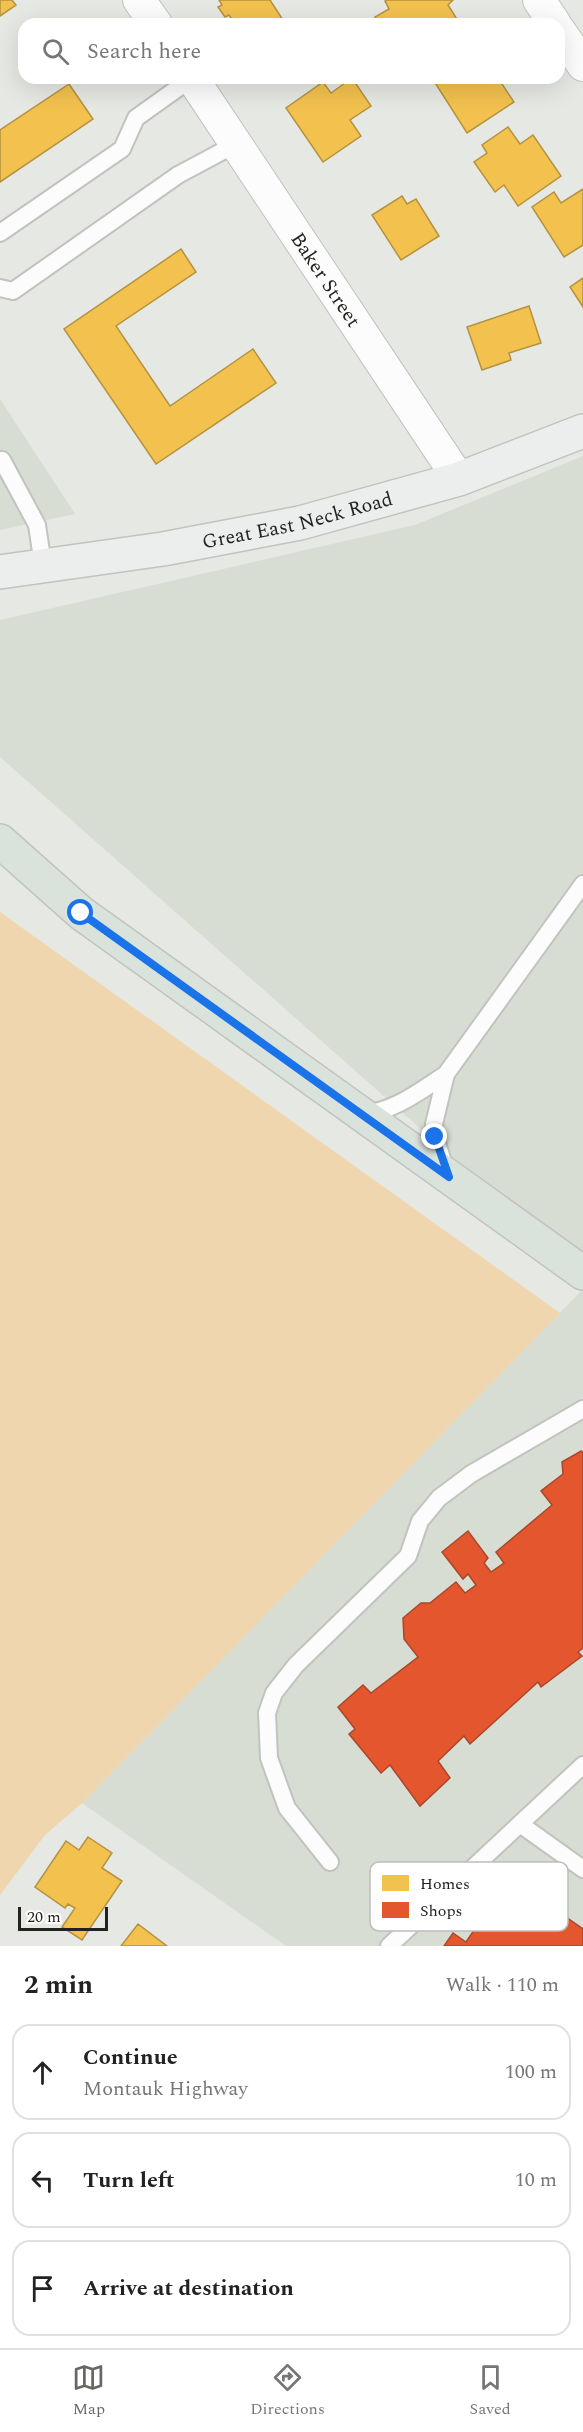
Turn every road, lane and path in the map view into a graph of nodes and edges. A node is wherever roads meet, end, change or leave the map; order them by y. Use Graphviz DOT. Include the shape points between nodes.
graph roads {
  1 [pos="139,0"];
  2 [pos="539,0"];
  3 [pos="152,18"];
  4 [pos="551,18"];
  5 [pos="565,39"];
  6 [pos="583,65"];
  7 [pos="184,84"];
  8 [pos="196,84"];
  9 [pos="236,144"];
  10 [pos="0,233"];
  11 [pos="0,288"];
  12 [pos="583,431"];
  13 [pos="0,459"];
  14 [pos="459,479"];
  15 [pos="44,565"];
  16 [pos="0,572"];
  17 [pos="0,841"];
  18 [pos="583,884"];
  19 [pos="446,1074"];
  20 [pos="361,1114"];
  21 [pos="449,1177"];
  22 [pos="583,1273"];
  23 [pos="583,1409"];
  24 [pos="583,1765"];
  25 [pos="520,1824"];
  26 [pos="330,1862"];
  27 [pos="479,1862"];
  28 [pos="583,1869"];
  29 [pos="405,1931"];
  30 [pos="389,1946"];
  1 -- 3 [label="street"];
  2 -- 4 [label="street"];
  5 -- 6 [label="street"];
  7 -- 10 [label="lane" via="136,118 122,149"];
  8 -- 9 [label="street, Baker Street"];
  9 -- 11 [label="lane" via="178,175 13,291"];
  9 -- 14 [label="street, Baker Street"];
  12 -- 14 [label="main road, Great East Neck Road"];
  13 -- 15 [label="lane" via="37,525"];
  14 -- 15 [label="main road, Great East Neck Road" via="300,523 164,549"];
  15 -- 16 [label="main road, Great East Neck Road"];
  17 -- 20 [label="main road" via="81,913"];
  18 -- 19 [label="lane"];
  19 -- 20 [label="lane" via="401,1103"];
  19 -- 21 [label="lane" via="434,1124"];
  20 -- 21 [label="main road"];
  21 -- 22 [label="main road"];
  23 -- 26 [label="lane" via="471,1474 439,1498 420,1521 408,1556 296,1665 274,1693 267,1713 269,1758 287,1808"];
  24 -- 25 [label="lane"];
  25 -- 27 [label="lane"];
  25 -- 28 [label="lane"];
  29 -- 30 [label="lane"];
}
